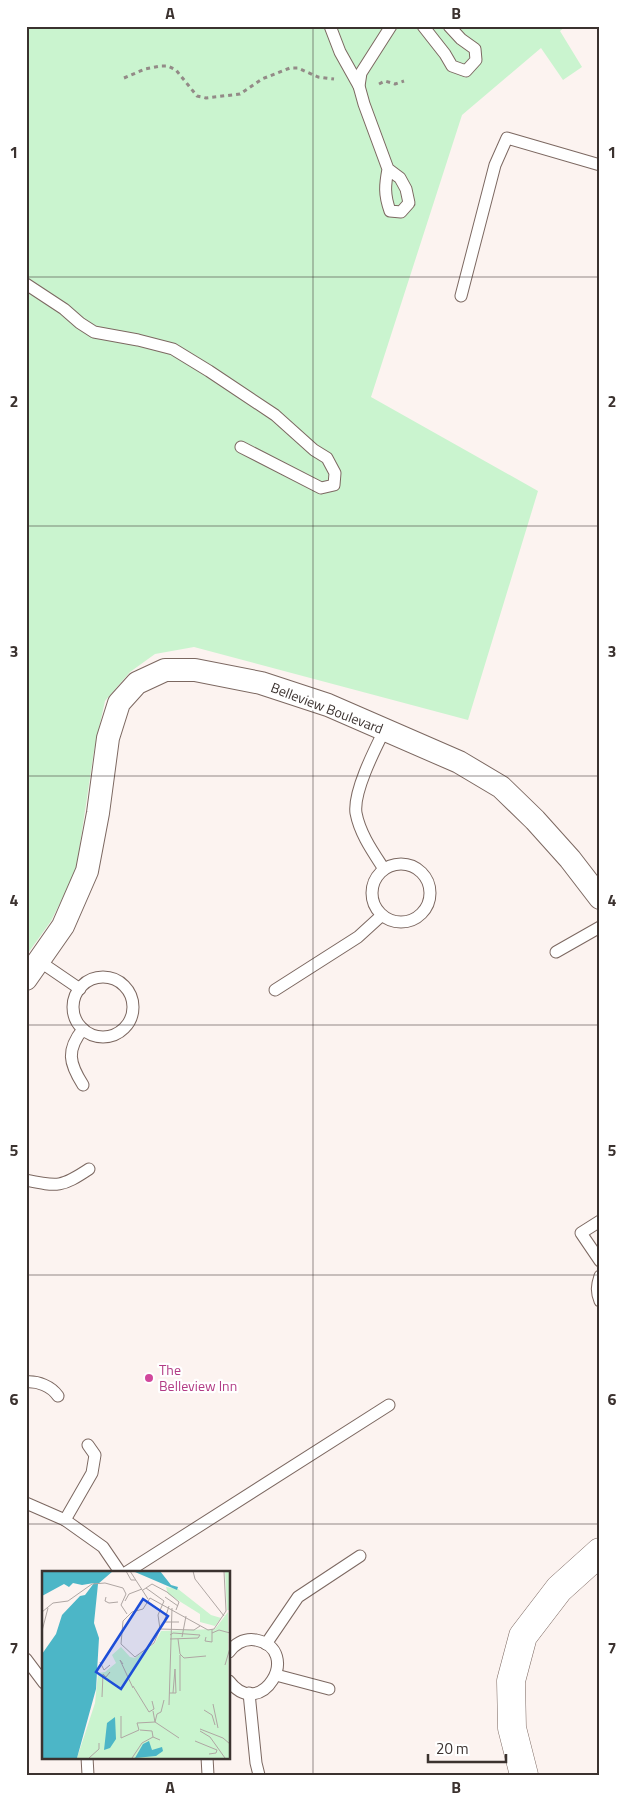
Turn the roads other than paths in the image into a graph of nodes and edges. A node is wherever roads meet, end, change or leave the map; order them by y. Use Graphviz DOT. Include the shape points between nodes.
graph roads {
  1 [pos="330,26"];
  2 [pos="391,26"];
  3 [pos="423,26"];
  4 [pos="449,26"];
  5 [pos="359,86"];
  6 [pos="600,165"];
  7 [pos="388,169"];
  8 [pos="26,284"];
  9 [pos="462,296"];
  10 [pos="241,447"];
  11 [pos="385,729"];
  12 [pos="384,869"];
  13 [pos="600,898"];
  14 [pos="381,916"];
  15 [pos="600,927"];
  16 [pos="556,952"];
  17 [pos="39,961"];
  18 [pos="26,979"];
  19 [pos="80,989"];
  20 [pos="275,990"];
  21 [pos="83,1029"];
  22 [pos="83,1085"];
  23 [pos="89,1169"];
  24 [pos="26,1180"];
  25 [pos="600,1221"];
  26 [pos="600,1261"];
  27 [pos="600,1276"];
  28 [pos="600,1301"];
  29 [pos="26,1382"];
  30 [pos="58,1396"];
  31 [pos="389,1405"];
  32 [pos="88,1444"];
  33 [pos="26,1503"];
  34 [pos="65,1520"];
  35 [pos="600,1552"];
  36 [pos="360,1556"];
  37 [pos="119,1571"];
  38 [pos="129,1571"];
  39 [pos="266,1644"];
  40 [pos="230,1651"];
  41 [pos="26,1659"];
  42 [pos="276,1675"];
  43 [pos="42,1680"];
  44 [pos="230,1682"];
  45 [pos="328,1689"];
  46 [pos="248,1693"];
  47 [pos="87,1758"];
  48 [pos="207,1758"];
  49 [pos="88,1775"];
  50 [pos="208,1775"];
  51 [pos="259,1775"];
  52 [pos="524,1775"];
  1 -- 5 [label="lane"];
  2 -- 5 [label="lane" via="365,67"];
  3 -- 4 [label="lane" via="452,66 466,71 476,60 475,49"];
  5 -- 7 [label="lane"];
  6 -- 9 [label="lane" via="507,138 496,165"];
  8 -- 10 [label="lane" via="94,332 173,350 209,371 275,415 326,458 335,474 334,485 321,488"];
  11 -- 12 [label="lane" via="361,782 356,812 366,841"];
  11 -- 13 [label="street, Belleview Boulevard" via="459,762 501,787 570,858"];
  11 -- 17 [label="street, Belleview Boulevard" via="328,705 261,683 195,670 165,670 137,684 118,703 108,738 86,871 64,926"];
  12 -- 14 [label="lane" via="377,875 371,891 375,909"];
  12 -- 14 [label="lane" via="394,865 414,866 428,880 430,895 425,910 409,922 389,921"];
  14 -- 20 [label="lane" via="358,937"];
  15 -- 16 [label="lane"];
  17 -- 18 [label="street, Belleview Boulevard"];
  17 -- 19 [label="lane"];
  19 -- 21 [label="lane" via="73,1005 74,1014"];
  19 -- 21 [label="lane" via="95,978 114,979 128,991 134,1009 119,1033 101,1037"];
  21 -- 22 [label="lane" via="71,1049 71,1060"];
  23 -- 24 [label="lane" via="58,1186"];
  25 -- 26 [label="lane" via="581,1232"];
  27 -- 28 [label="lane" via="597,1285"];
  29 -- 30 [label="lane" via="35,1381 54,1390"];
  31 -- 38 [label="lane"];
  32 -- 34 [label="lane" via="95,1455 92,1473"];
  33 -- 34 [label="lane"];
  34 -- 37 [label="lane" via="102,1547"];
  35 -- 52 [label="street" via="559,1589 524,1636 511,1681 512,1728"];
  36 -- 39 [label="lane" via="298,1597"];
  39 -- 40 [label="lane" via="249,1639"];
  39 -- 42 [label="lane" via="277,1658"];
  41 -- 43 [label="lane"];
  42 -- 45 [label="lane"];
  42 -- 46 [label="lane" via="265,1689"];
  44 -- 46 [label="lane"];
  46 -- 51 [label="lane"];
  47 -- 49 [label="lane"];
  48 -- 50 [label="lane"];
}
